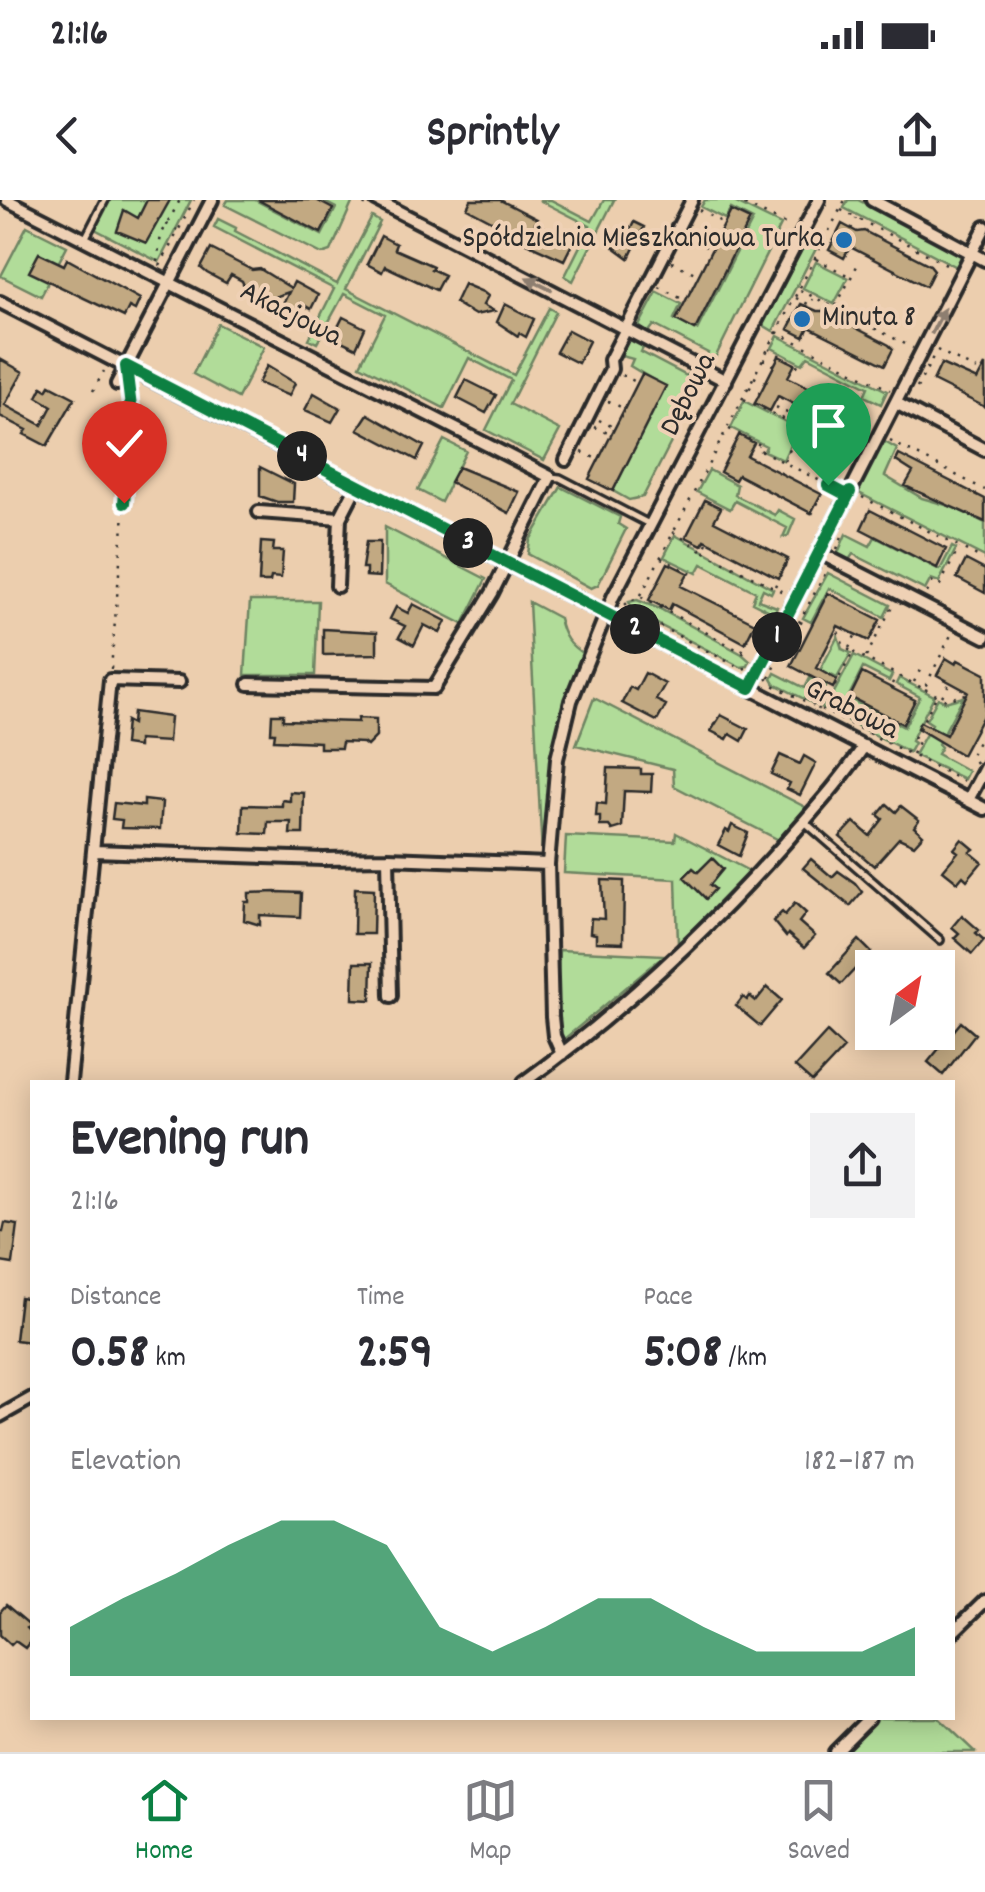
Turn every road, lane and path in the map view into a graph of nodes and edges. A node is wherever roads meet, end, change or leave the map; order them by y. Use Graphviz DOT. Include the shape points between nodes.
graph roads {
  1 [pos="7,200"];
  2 [pos="105,200"];
  3 [pos="180,200"];
  4 [pos="212,200"];
  5 [pos="376,200"];
  6 [pos="735,200"];
  7 [pos="819,200"];
  8 [pos="845,200"];
  9 [pos="872,200"];
  10 [pos="886,203"];
  11 [pos="695,205"];
  12 [pos="174,209"];
  13 [pos="840,209"];
  14 [pos="186,215"];
  15 [pos="857,218"];
  16 [pos="158,220"];
  17 [pos="725,224"];
  18 [pos="785,224"];
  19 [pos="167,225"];
  20 [pos="985,227"];
  21 [pos="851,229"];
  22 [pos="178,231"];
  23 [pos="684,236"];
  24 [pos="85,240"];
  25 [pos="712,250"];
  26 [pos="973,253"];
  27 [pos="814,258"];
  28 [pos="985,260"];
  29 [pos="671,261"];
  30 [pos="859,262"];
  31 [pos="964,272"];
  32 [pos="699,276"];
  33 [pos="172,277"];
  34 [pos="851,278"];
  35 [pos="658,287"];
  36 [pos="799,289"];
  37 [pos="795,297"];
  38 [pos="814,297"];
  39 [pos="686,301"];
  40 [pos="0,302"];
  41 [pos="836,308"];
  42 [pos="876,319"];
  43 [pos="872,326"];
  44 [pos="626,329"];
  45 [pos="776,332"];
  46 [pos="767,348"];
  47 [pos="929,349"];
  48 [pos="762,358"];
  49 [pos="774,365"];
  50 [pos="126,366"];
  51 [pos="800,367"];
  52 [pos="611,369"];
  53 [pos="985,374"];
  54 [pos="753,376"];
  55 [pos="726,381"];
  56 [pos="766,382"];
  57 [pos="638,383"];
  58 [pos="116,384"];
  59 [pos="748,387"];
  60 [pos="760,392"];
  61 [pos="598,396"];
  62 [pos="782,397"];
  63 [pos="742,398"];
  64 [pos="898,399"];
  65 [pos="777,408"];
  66 [pos="802,408"];
  67 [pos="625,409"];
  68 [pos="808,412"];
  69 [pos="773,414"];
  70 [pos="863,414"];
  71 [pos="587,418"];
  72 [pos="797,418"];
  73 [pos="804,421"];
  74 [pos="827,421"];
  75 [pos="835,425"];
  76 [pos="615,428"];
  77 [pos="727,428"];
  78 [pos="801,428"];
  79 [pos="822,431"];
  80 [pos="830,434"];
  81 [pos="612,435"];
  82 [pos="880,436"];
  83 [pos="837,438"];
  84 [pos="834,444"];
  85 [pos="848,444"];
  86 [pos="792,445"];
  87 [pos="572,448"];
  88 [pos="760,450"];
  89 [pos="985,450"];
  90 [pos="804,452"];
  91 [pos="870,455"];
  92 [pos="566,460"];
  93 [pos="599,460"];
  94 [pos="755,461"];
  95 [pos="784,463"];
  96 [pos="844,466"];
  97 [pos="804,473"];
  98 [pos="780,474"];
  99 [pos="550,477"];
  100 [pos="812,477"];
  101 [pos="801,481"];
  102 [pos="357,485"];
  103 [pos="828,485"];
  104 [pos="806,487"];
  105 [pos="985,490"];
  106 [pos="850,492"];
  107 [pos="259,512"];
  108 [pos="812,514"];
  109 [pos="340,518"];
  110 [pos="652,525"];
  111 [pos="846,527"];
  112 [pos="673,532"];
  113 [pos="706,544"];
  114 [pos="960,547"];
  115 [pos="703,551"];
  116 [pos="820,553"];
  117 [pos="660,558"];
  118 [pos="734,558"];
  119 [pos="789,558"];
  120 [pos="833,560"];
  121 [pos="985,560"];
  122 [pos="506,562"];
  123 [pos="730,565"];
  124 [pos="752,567"];
  125 [pos="761,571"];
  126 [pos="748,574"];
  127 [pos="696,576"];
  128 [pos="756,578"];
  129 [pos="337,586"];
  130 [pos="774,588"];
  131 [pos="640,596"];
  132 [pos="796,599"];
  133 [pos="894,603"];
  134 [pos="921,604"];
  135 [pos="673,606"];
  136 [pos="606,614"];
  137 [pos="669,614"];
  138 [pos="799,621"];
  139 [pos="756,622"];
  140 [pos="808,626"];
  141 [pos="838,630"];
  142 [pos="952,633"];
  143 [pos="855,636"];
  144 [pos="985,638"];
  145 [pos="785,648"];
  146 [pos="851,651"];
  147 [pos="742,652"];
  148 [pos="795,652"];
  149 [pos="866,658"];
  150 [pos="924,664"];
  151 [pos="759,673"];
  152 [pos="897,675"];
  153 [pos="110,680"];
  154 [pos="179,682"];
  155 [pos="914,683"];
  156 [pos="249,684"];
  157 [pos="892,684"];
  158 [pos="949,684"];
  159 [pos="750,688"];
  160 [pos="924,688"];
  161 [pos="966,694"];
  162 [pos="939,696"];
  163 [pos="818,708"];
  164 [pos="812,720"];
  165 [pos="985,728"];
  166 [pos="864,746"];
  167 [pos="911,756"];
  168 [pos="985,768"];
  169 [pos="973,780"];
  170 [pos="968,800"];
  171 [pos="985,809"];
  172 [pos="804,821"];
  173 [pos="94,851"];
  174 [pos="388,858"];
  175 [pos="548,864"];
  176 [pos="940,940"];
  177 [pos="391,996"];
  178 [pos="562,1054"];
  179 [pos="70,1080"];
  180 [pos="527,1080"];
  181 [pos="30,1399"];
  182 [pos="0,1416"];
  183 [pos="985,1601"];
  184 [pos="955,1630"];
  185 [pos="867,1720"];
  186 [pos="835,1752"];
  1 -- 24 [label="street, Akacjowa"];
  2 -- 24 [label="lane"];
  3 -- 12 [label="path"];
  4 -- 33 [label="street"];
  44 -- 5 [label="street, one-way"];
  6 -- 18 [label="path"];
  7 -- 55 [label="street, Dębowa"];
  8 -- 13 [label="path"];
  9 -- 10 [label="street"];
  10 -- 26 [label="street"];
  11 -- 17 [label="path"];
  11 -- 44 [label="street"];
  12 -- 14 [label="path"];
  12 -- 19 [label="path"];
  13 -- 15 [label="path"];
  13 -- 27 [label="path"];
  15 -- 21 [label="path"];
  15 -- 31 [label="path"];
  16 -- 19 [label="path"];
  19 -- 22 [label="path"];
  19 -- 33 [label="path" via="156,263"];
  20 -- 26 [label="street"];
  23 -- 25 [label="path"];
  24 -- 33 [label="street, Akacjowa"];
  26 -- 28 [label="street"];
  26 -- 31 [label="street"];
  27 -- 34 [label="path"];
  27 -- 36 [label="path"];
  29 -- 32 [label="path"];
  30 -- 34 [label="path"];
  47 -- 31 [label="street, one-way"];
  33 -- 50 [label="street"];
  33 -- 99 [label="street, Akacjowa"];
  34 -- 41 [label="path"];
  35 -- 39 [label="path"];
  36 -- 37 [label="path"];
  36 -- 38 [label="path"];
  37 -- 38 [label="path" via="810,306"];
  37 -- 45 [label="path"];
  38 -- 41 [label="path"];
  40 -- 50 [label="street, Grabowa"];
  41 -- 43 [label="path"];
  42 -- 43 [label="path"];
  43 -- 47 [label="path"];
  44 -- 52 [label="street"];
  44 -- 55 [label="street"];
  45 -- 46 [label="path"];
  45 -- 64 [label="path"];
  46 -- 48 [label="path"];
  46 -- 51 [label="path"];
  47 -- 53 [label="path"];
  47 -- 64 [label="street"];
  47 -- 64 [label="path" via="910,400"];
  48 -- 49 [label="path"];
  48 -- 54 [label="path"];
  50 -- 58 [label="street"];
  50 -- 102 [label="street, Grabowa"];
  50 -- 153 [label="path" via="132,416"];
  52 -- 57 [label="path"];
  52 -- 61 [label="street"];
  54 -- 56 [label="path"];
  54 -- 59 [label="path"];
  55 -- 110 [label="street, Dębowa"];
  59 -- 60 [label="path"];
  59 -- 63 [label="path"];
  61 -- 67 [label="path"];
  61 -- 71 [label="street"];
  62 -- 65 [label="path"];
  63 -- 69 [label="path"];
  63 -- 77 [label="path"];
  64 -- 82 [label="street"];
  64 -- 89 [label="street"];
  65 -- 69 [label="path"];
  65 -- 72 [label="path"];
  66 -- 72 [label="path"];
  68 -- 73 [label="path"];
  69 -- 78 [label="path"];
  70 -- 85 [label="path"];
  71 -- 76 [label="path"];
  71 -- 81 [label="path"];
  71 -- 87 [label="street"];
  72 -- 73 [label="path"];
  73 -- 78 [label="path"];
  73 -- 79 [label="path"];
  74 -- 79 [label="path"];
  75 -- 80 [label="path"];
  77 -- 88 [label="path"];
  77 -- 112 [label="path"];
  78 -- 84 [label="path"];
  78 -- 86 [label="path"];
  79 -- 80 [label="path"];
  80 -- 83 [label="path"];
  82 -- 91 [label="street"];
  82 -- 105 [label="path"];
  83 -- 84 [label="path"];
  83 -- 85 [label="path"];
  84 -- 96 [label="path" via="851,452"];
  85 -- 91 [label="path"];
  86 -- 90 [label="path"];
  86 -- 95 [label="path"];
  87 -- 92 [label="street"];
  87 -- 93 [label="path"];
  88 -- 94 [label="path"];
  88 -- 95 [label="path"];
  91 -- 106 [label="street"];
  95 -- 97 [label="path"];
  95 -- 98 [label="path"];
  97 -- 100 [label="path"];
  97 -- 101 [label="path"];
  99 -- 110 [label="lane"];
  99 -- 122 [label="street"];
  100 -- 103 [label="path"];
  100 -- 104 [label="path"];
  102 -- 109 [label="street"];
  102 -- 122 [label="street, Grabowa"];
  103 -- 106 [label="path"];
  103 -- 108 [label="path"];
  106 -- 114 [label="path"];
  106 -- 116 [label="street"];
  107 -- 109 [label="street"];
  109 -- 129 [label="street"];
  110 -- 136 [label="street, Dębowa"];
  111 -- 120 [label="path"];
  112 -- 115 [label="path"];
  112 -- 117 [label="path"];
  113 -- 115 [label="path"];
  114 -- 121 [label="path"];
  114 -- 134 [label="path"];
  115 -- 123 [label="path"];
  116 -- 120 [label="street"];
  116 -- 132 [label="street"];
  117 -- 127 [label="path"];
  117 -- 131 [label="path"];
  118 -- 123 [label="path"];
  119 -- 130 [label="path"];
  120 -- 134 [label="street"];
  120 -- 138 [label="path"];
  122 -- 136 [label="street, Grabowa"];
  122 -- 156 [label="street" via="434,688"];
  123 -- 126 [label="path"];
  124 -- 126 [label="path"];
  125 -- 128 [label="path"];
  126 -- 128 [label="path"];
  128 -- 130 [label="path"];
  130 -- 132 [label="path"];
  131 -- 137 [label="path"];
  131 -- 151 [label="path" via="625,602 634,614"];
  132 -- 151 [label="street"];
  133 -- 149 [label="path"];
  134 -- 144 [label="street"];
  135 -- 137 [label="path"];
  136 -- 159 [label="street, Grabowa"];
  136 -- 175 [label="street, Dębowa" via="561,739"];
  137 -- 147 [label="path"];
  138 -- 140 [label="path"];
  138 -- 145 [label="path"];
  139 -- 147 [label="path"];
  141 -- 146 [label="path"];
  142 -- 160 [label="path"];
  143 -- 146 [label="path"];
  145 -- 148 [label="path"];
  145 -- 151 [label="path"];
  146 -- 149 [label="path"];
  146 -- 163 [label="path"];
  147 -- 151 [label="path"];
  149 -- 152 [label="path"];
  150 -- 155 [label="path"];
  151 -- 159 [label="street"];
  151 -- 163 [label="path"];
  152 -- 155 [label="path"];
  152 -- 157 [label="path"];
  153 -- 154 [label="street"];
  153 -- 173 [label="street"];
  155 -- 160 [label="path"];
  158 -- 162 [label="path"];
  159 -- 164 [label="street, Grabowa"];
  160 -- 162 [label="path"];
  161 -- 162 [label="path"];
  162 -- 167 [label="path"];
  163 -- 164 [label="path"];
  163 -- 167 [label="path"];
  164 -- 166 [label="street, Grabowa"];
  165 -- 169 [label="path" via="971,755"];
  166 -- 170 [label="street, Grabowa"];
  166 -- 172 [label="street"];
  167 -- 169 [label="path" via="960,781"];
  168 -- 169 [label="street"];
  169 -- 170 [label="street"];
  170 -- 171 [label="street, Grabowa"];
  172 -- 176 [label="lane"];
  172 -- 178 [label="street" via="684,951"];
  173 -- 174 [label="street"];
  173 -- 179 [label="street"];
  174 -- 175 [label="street"];
  174 -- 177 [label="street"];
  175 -- 178 [label="street, Dębowa" via="552,1016"];
  178 -- 180 [label="street"];
  181 -- 182 [label="street"];
  183 -- 184 [label="street"];
  185 -- 186 [label="street"];
}
